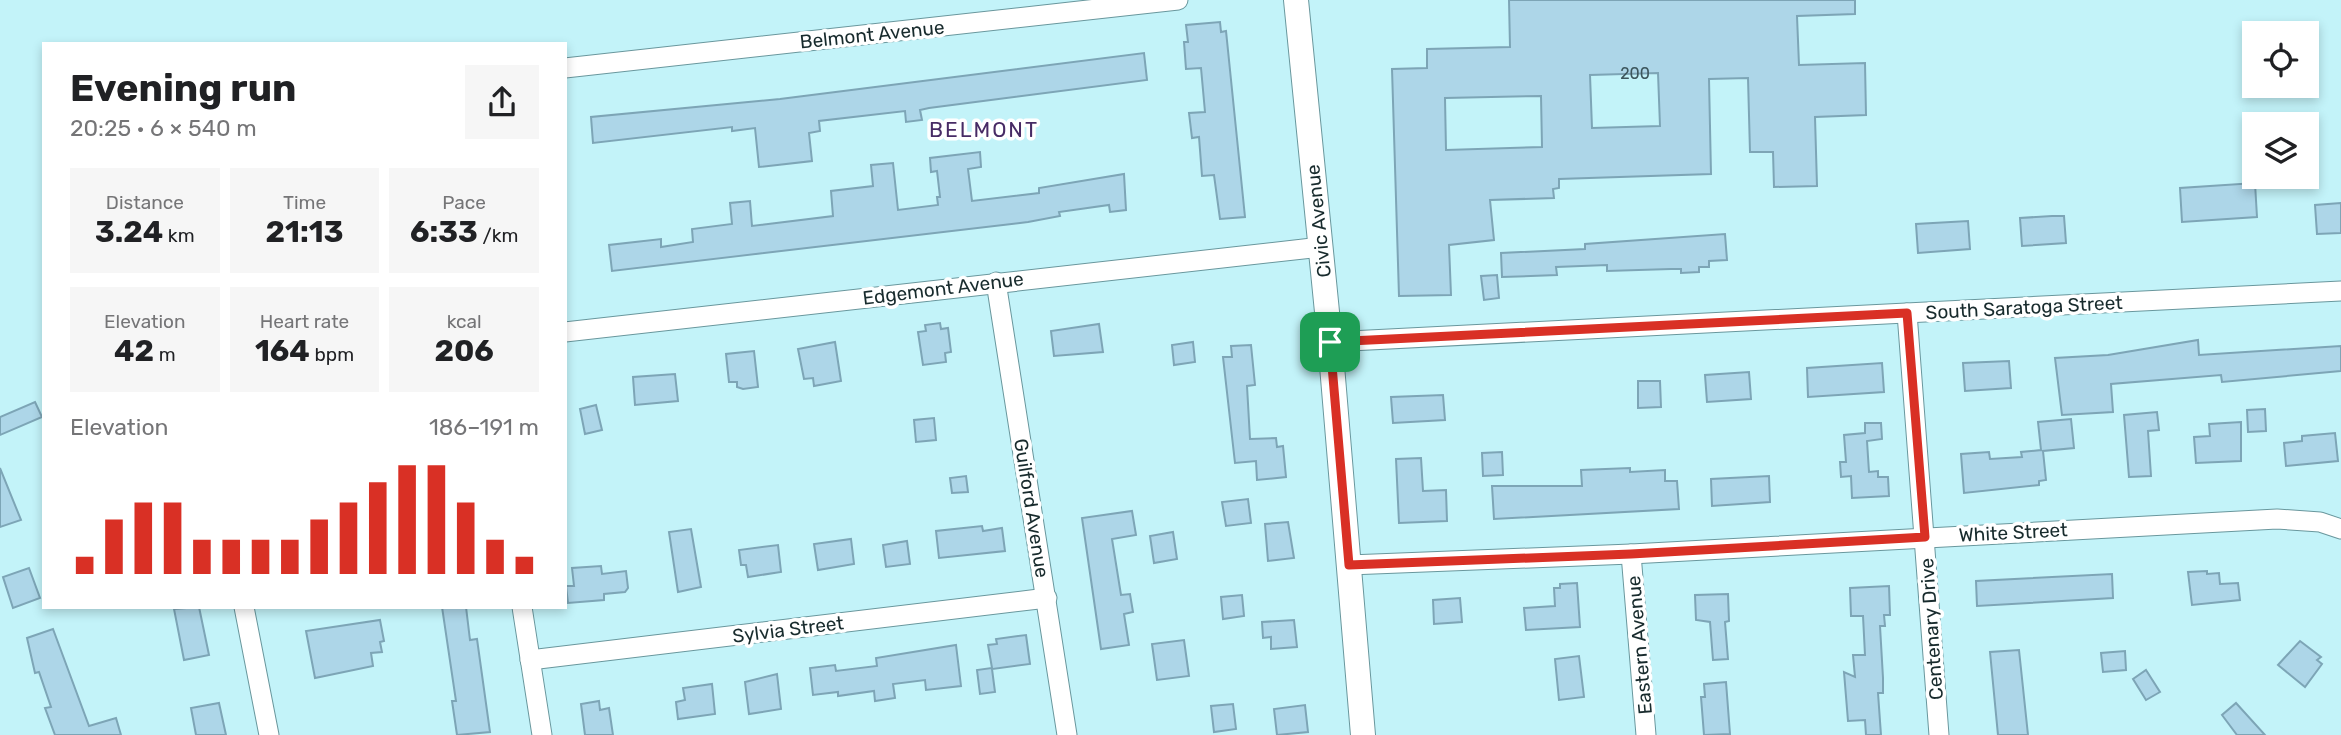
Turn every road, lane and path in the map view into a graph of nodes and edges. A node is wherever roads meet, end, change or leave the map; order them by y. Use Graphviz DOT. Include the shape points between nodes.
graph roads {
  1 [pos="1178,0"];
  2 [pos="1296,0"];
  3 [pos="567,68"];
  4 [pos="1321,247"];
  5 [pos="996,282"];
  6 [pos="2341,291"];
  7 [pos="1907,313"];
  8 [pos="567,332"];
  9 [pos="1330,342"];
  10 [pos="2341,529"];
  11 [pos="1925,537"];
  12 [pos="1631,554"];
  13 [pos="1349,565"];
  14 [pos="1046,598"];
  15 [pos="244,609"];
  16 [pos="522,609"];
  17 [pos="530,660"];
  18 [pos="269,735"];
  19 [pos="542,735"];
  20 [pos="1067,735"];
  21 [pos="1363,735"];
  22 [pos="1646,735"];
  23 [pos="1939,735"];
  1 -- 3 [label="street, Belmont Avenue"];
  2 -- 4 [label="street, Civic Avenue"];
  4 -- 5 [label="street, Edgemont Avenue"];
  4 -- 9 [label="street, Civic Avenue"];
  5 -- 8 [label="street, Edgemont Avenue"];
  5 -- 14 [label="street, Guilford Avenue"];
  6 -- 7 [label="street, South Saratoga Street"];
  7 -- 9 [label="street, South Saratoga Street"];
  7 -- 11 [label="street, Centenary Drive"];
  9 -- 13 [label="street, Civic Avenue"];
  10 -- 11 [label="street, White Street" via="2319,522 2277,519"];
  11 -- 12 [label="street, White Street"];
  11 -- 23 [label="street, Centenary Drive"];
  12 -- 13 [label="street, White Street"];
  12 -- 22 [label="street, Eastern Avenue"];
  13 -- 21 [label="street, Civic Avenue"];
  14 -- 17 [label="street, Sylvia Street"];
  14 -- 20 [label="street, Guilford Avenue"];
  15 -- 18 [label="street"];
  16 -- 17 [label="street"];
  17 -- 19 [label="street"];
}
